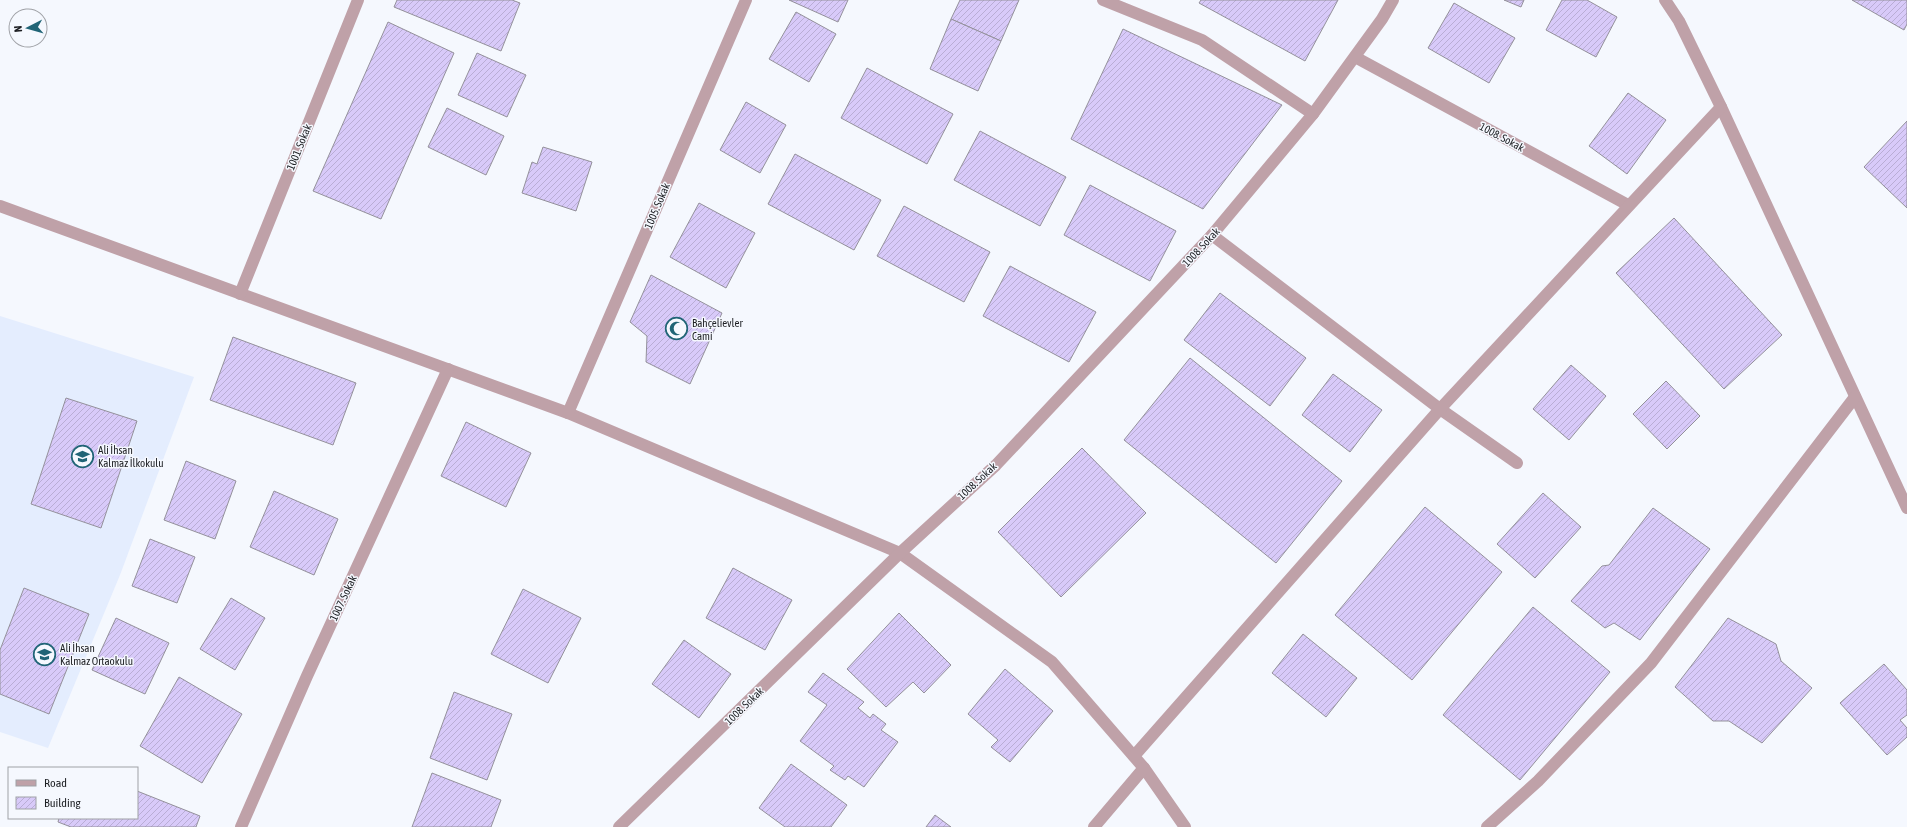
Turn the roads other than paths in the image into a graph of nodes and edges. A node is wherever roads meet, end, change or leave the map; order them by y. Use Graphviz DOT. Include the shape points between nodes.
graph roads {
  1 [pos="358,0"];
  2 [pos="1103,0"];
  3 [pos="1393,0"];
  4 [pos="1665,0"];
  5 [pos="742,1"];
  6 [pos="1355,57"];
  7 [pos="1721,107"];
  8 [pos="1313,114"];
  9 [pos="1628,205"];
  10 [pos="0,206"];
  11 [pos="1212,235"];
  12 [pos="240,294"];
  13 [pos="448,369"];
  14 [pos="1855,397"];
  15 [pos="1440,409"];
  16 [pos="568,413"];
  17 [pos="1517,463"];
  18 [pos="1907,508"];
  19 [pos="900,554"];
  20 [pos="1134,756"];
  21 [pos="1144,768"];
  22 [pos="241,827"];
  23 [pos="619,827"];
  24 [pos="1094,827"];
  25 [pos="1185,827"];
  26 [pos="1487,827"];
  1 -- 12 [label="street, 1001. Sokak"];
  2 -- 8 [label="street" via="1202,40"];
  3 -- 6 [label="street, 1008. Sokak"];
  4 -- 7 [label="street" via="1679,21"];
  5 -- 16 [label="street, 1005. Sokak"];
  6 -- 8 [label="street, 1008. Sokak"];
  6 -- 9 [label="street, 1008. Sokak"];
  7 -- 9 [label="street"];
  7 -- 14 [label="street"];
  8 -- 11 [label="street, 1008. Sokak"];
  9 -- 15 [label="street"];
  10 -- 12 [label="street"];
  11 -- 15 [label="street"];
  11 -- 19 [label="street, 1008. Sokak" via="996,465"];
  12 -- 13 [label="street"];
  13 -- 16 [label="street"];
  13 -- 22 [label="street, 1007. Sokak" via="307,676"];
  14 -- 18 [label="street"];
  14 -- 26 [label="street" via="1651,664 1538,781"];
  15 -- 17 [label="street"];
  15 -- 20 [label="street"];
  16 -- 19 [label="street"];
  19 -- 20 [label="street" via="1052,662"];
  19 -- 23 [label="street, 1008. Sokak"];
  20 -- 21 [label="street"];
  21 -- 24 [label="street"];
  21 -- 25 [label="street"];
}
